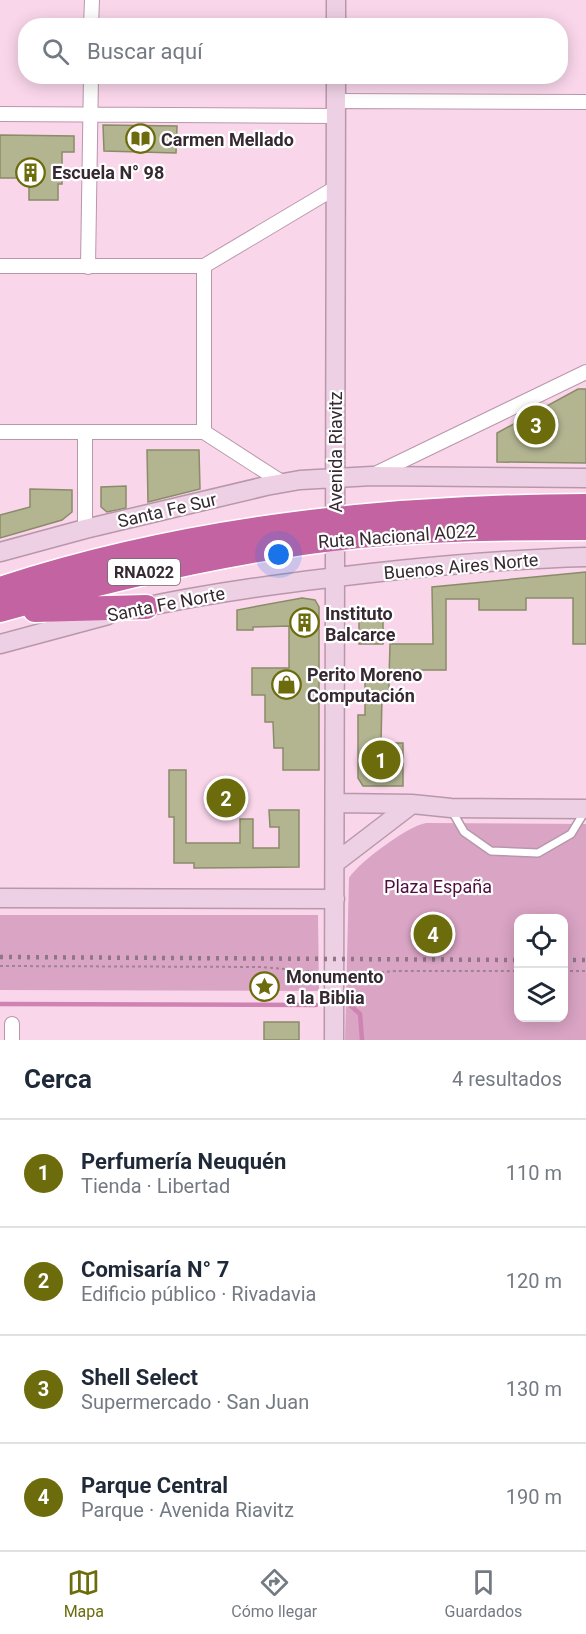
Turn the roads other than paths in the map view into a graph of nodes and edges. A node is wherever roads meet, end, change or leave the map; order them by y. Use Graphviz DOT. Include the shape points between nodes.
graph roads {
  1 [pos="92,0"];
  2 [pos="336,0"];
  3 [pos="92,18"];
  4 [pos="336,18"];
  5 [pos="91,84"];
  6 [pos="336,84"];
  7 [pos="586,102"];
  8 [pos="336,109"];
  9 [pos="0,114"];
  10 [pos="91,114"];
  11 [pos="336,188"];
  12 [pos="0,266"];
  13 [pos="204,266"];
  14 [pos="88,267"];
  15 [pos="586,372"];
  16 [pos="0,432"];
  17 [pos="85,432"];
  18 [pos="204,432"];
  19 [pos="251,464"];
  20 [pos="372,476"];
  21 [pos="335,477"];
  22 [pos="586,478"];
  23 [pos="283,483"];
  24 [pos="251,490"];
  25 [pos="586,507"];
  26 [pos="586,528"];
  27 [pos="85,529"];
  28 [pos="335,529"];
  29 [pos="0,552"];
  30 [pos="586,557"];
  31 [pos="335,577"];
  32 [pos="7,585"];
  33 [pos="146,607"];
  34 [pos="0,610"];
  35 [pos="0,644"];
  36 [pos="343,803"];
  37 [pos="412,804"];
  38 [pos="451,808"];
  39 [pos="586,809"];
  40 [pos="372,836"];
  41 [pos="335,863"];
  42 [pos="0,898"];
  43 [pos="335,899"];
  44 [pos="335,1007"];
  45 [pos="12,1024"];
  46 [pos="12,1040"];
  47 [pos="330,1040"];
  48 [pos="334,1040"];
  1 -- 3 [label="street"];
  2 -- 4 [label="main road"];
  5 -- 10 [label="street"];
  6 -- 8 [label="main road, Avenida Riavitz"];
  7 -- 8 [label="street"];
  8 -- 10 [label="street"];
  8 -- 11 [label="main road, Avenida Riavitz"];
  9 -- 10 [label="street"];
  10 -- 14 [label="street"];
  11 -- 13 [label="street"];
  11 -- 21 [label="main road, Avenida Riavitz"];
  12 -- 14 [label="street"];
  13 -- 14 [label="street"];
  13 -- 18 [label="street"];
  15 -- 20 [label="street"];
  16 -- 17 [label="street"];
  17 -- 18 [label="street"];
  17 -- 27 [label="street"];
  18 -- 19 [label="street"];
  19 -- 23 [label="street"];
  19 -- 24 [label="street" via="256,479"];
  20 -- 21 [label="main road, Santa Fe Sur"];
  20 -- 22 [label="main road, Santa Fe Sur"];
  21 -- 23 [label="main road, Santa Fe Sur"];
  21 -- 28 [label="main road, Avenida Riavitz"];
  23 -- 24 [label="main road, Santa Fe Sur"];
  24 -- 27 [label="main road, Santa Fe Sur"];
  25 -- 28 [label="highway, Ruta Nacional A022 / RNA022" via="451,509"];
  26 -- 28 [label="highway, Ruta Nacional A022 / RNA022"];
  27 -- 29 [label="main road, Santa Fe Sur"];
  28 -- 31 [label="main road, Avenida Riavitz"];
  28 -- 32 [label="highway, Ruta Nacional A022 / RNA022" via="254,530 158,547"];
  28 -- 34 [label="highway, Ruta Nacional A022 / RNA022" via="146,571"];
  30 -- 31 [label="main road, Buenos Aires Norte"];
  31 -- 33 [label="main road, Santa Fe Norte"];
  31 -- 36 [label="main road, Avenida Riavitz"];
  33 -- 34 [label="highway"];
  33 -- 35 [label="main road, Santa Fe Norte"];
  36 -- 37 [label="main road"];
  36 -- 40 [label="main road" via="370,818"];
  36 -- 41 [label="main road, Avenida Riavitz"];
  37 -- 38 [label="main road"];
  37 -- 40 [label="main road"];
  38 -- 39 [label="main road"];
  38 -- 39 [label="lane" via="464,831 491,851 538,853 571,834"];
  40 -- 41 [label="main road"];
  41 -- 43 [label="main road, Avenida Riavitz"];
  42 -- 43 [label="main road"];
  43 -- 44 [label="main road, Avenida Riavitz"];
  44 -- 47 [label="main road, Avenida Riavitz"];
  44 -- 48 [label="main road, Avenida Riavitz"];
  45 -- 46 [label="street"];
}
